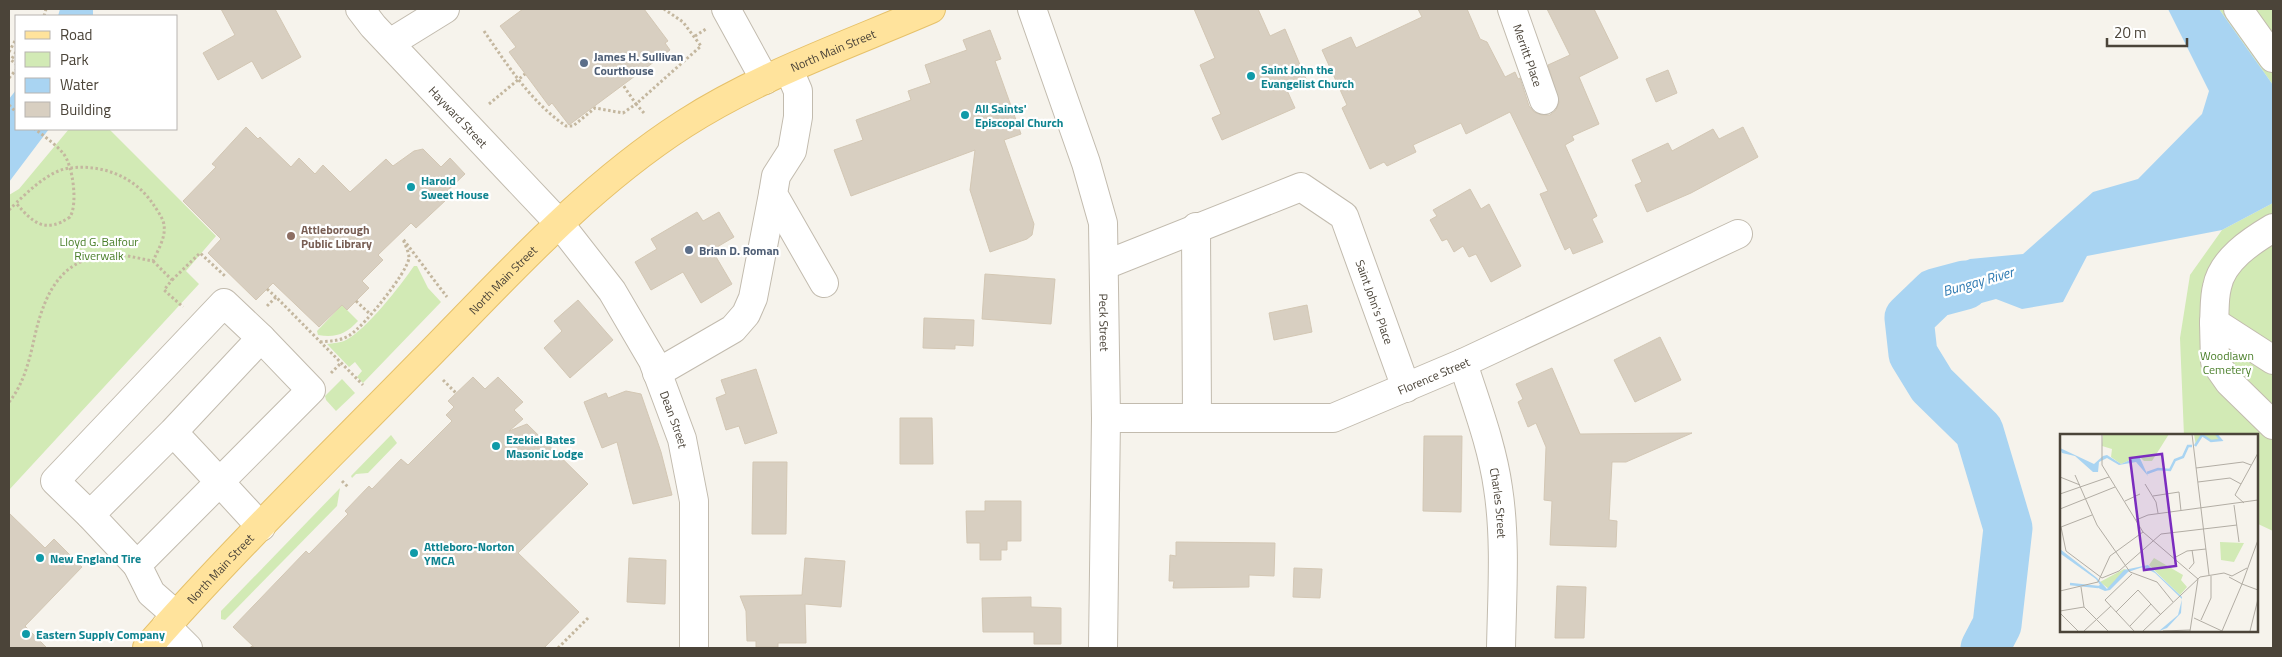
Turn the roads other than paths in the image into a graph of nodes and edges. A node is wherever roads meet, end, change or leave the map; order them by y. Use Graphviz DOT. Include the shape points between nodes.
graph roads {
  1 [pos="360,9"];
  2 [pos="445,9"];
  3 [pos="931,9"];
  4 [pos="1032,9"];
  5 [pos="1512,9"];
  6 [pos="2238,9"];
  7 [pos="736,12"];
  8 [pos="390,43"];
  9 [pos="2273,58"];
  10 [pos="777,75"];
  11 [pos="1544,100"];
  12 [pos="773,194"];
  13 [pos="559,223"];
  14 [pos="1196,227"];
  15 [pos="2273,228"];
  16 [pos="1738,234"];
  17 [pos="1105,265"];
  18 [pos="824,283"];
  19 [pos="2214,322"];
  20 [pos="261,338"];
  21 [pos="2273,360"];
  22 [pos="1463,363"];
  23 [pos="657,373"];
  24 [pos="1406,388"];
  25 [pos="1106,418"];
  26 [pos="1197,418"];
  27 [pos="2273,425"];
  28 [pos="174,432"];
  29 [pos="220,482"];
  30 [pos="90,515"];
  31 [pos="261,527"];
  32 [pos="137,564"];
  33 [pos="171,621"];
  34 [pos="147,648"];
  35 [pos="188,648"];
  36 [pos="694,648"];
  37 [pos="1103,648"];
  38 [pos="1501,648"];
  1 -- 8 [label="street, Hayward Street"];
  2 -- 8 [label="street"];
  3 -- 10 [label="main road, North Main Street"];
  4 -- 17 [label="street, Peck Street" via="1104,223"];
  5 -- 11 [label="street, Merritt Place"];
  6 -- 9 [label="street"];
  7 -- 10 [label="street"];
  8 -- 13 [label="street, Hayward Street"];
  10 -- 12 [label="street" via="798,92 798,117 792,151 776,176"];
  10 -- 13 [label="main road, North Main Street" via="685,123 622,168"];
  12 -- 18 [label="street"];
  12 -- 23 [label="street" via="753,298 746,314 733,329"];
  13 -- 23 [label="street, Dean Street" via="612,290"];
  13 -- 31 [label="main road, North Main Street"];
  14 -- 17 [label="street"];
  14 -- 24 [label="street, Saint John's Place" via="1301,187 1344,216"];
  14 -- 26 [label="street"];
  15 -- 19 [label="street" via="2251,241 2227,265 2217,285"];
  16 -- 22 [label="street, Florence Street"];
  17 -- 25 [label="street, Peck Street"];
  19 -- 21 [label="street"];
  19 -- 27 [label="street" via="2215,362 2229,382"];
  20 -- 28 [label="street"];
  20 -- 29 [label="street" via="311,390"];
  20 -- 30 [label="street" via="224,303 55,481"];
  22 -- 24 [label="street, Florence Street"];
  22 -- 38 [label="street, Charles Street" via="1485,430 1498,488 1502,542"];
  23 -- 36 [label="street, Dean Street" via="682,439 694,501"];
  24 -- 26 [label="street, Florence Street" via="1333,418"];
  25 -- 26 [label="street, Florence Street"];
  25 -- 37 [label="street, Peck Street"];
  28 -- 29 [label="street"];
  28 -- 30 [label="street"];
  29 -- 31 [label="street"];
  29 -- 32 [label="street"];
  30 -- 32 [label="street"];
  31 -- 33 [label="main road, North Main Street"];
  32 -- 33 [label="street" via="151,593"];
  33 -- 34 [label="main road, North Main Street"];
  33 -- 35 [label="street"];
}
